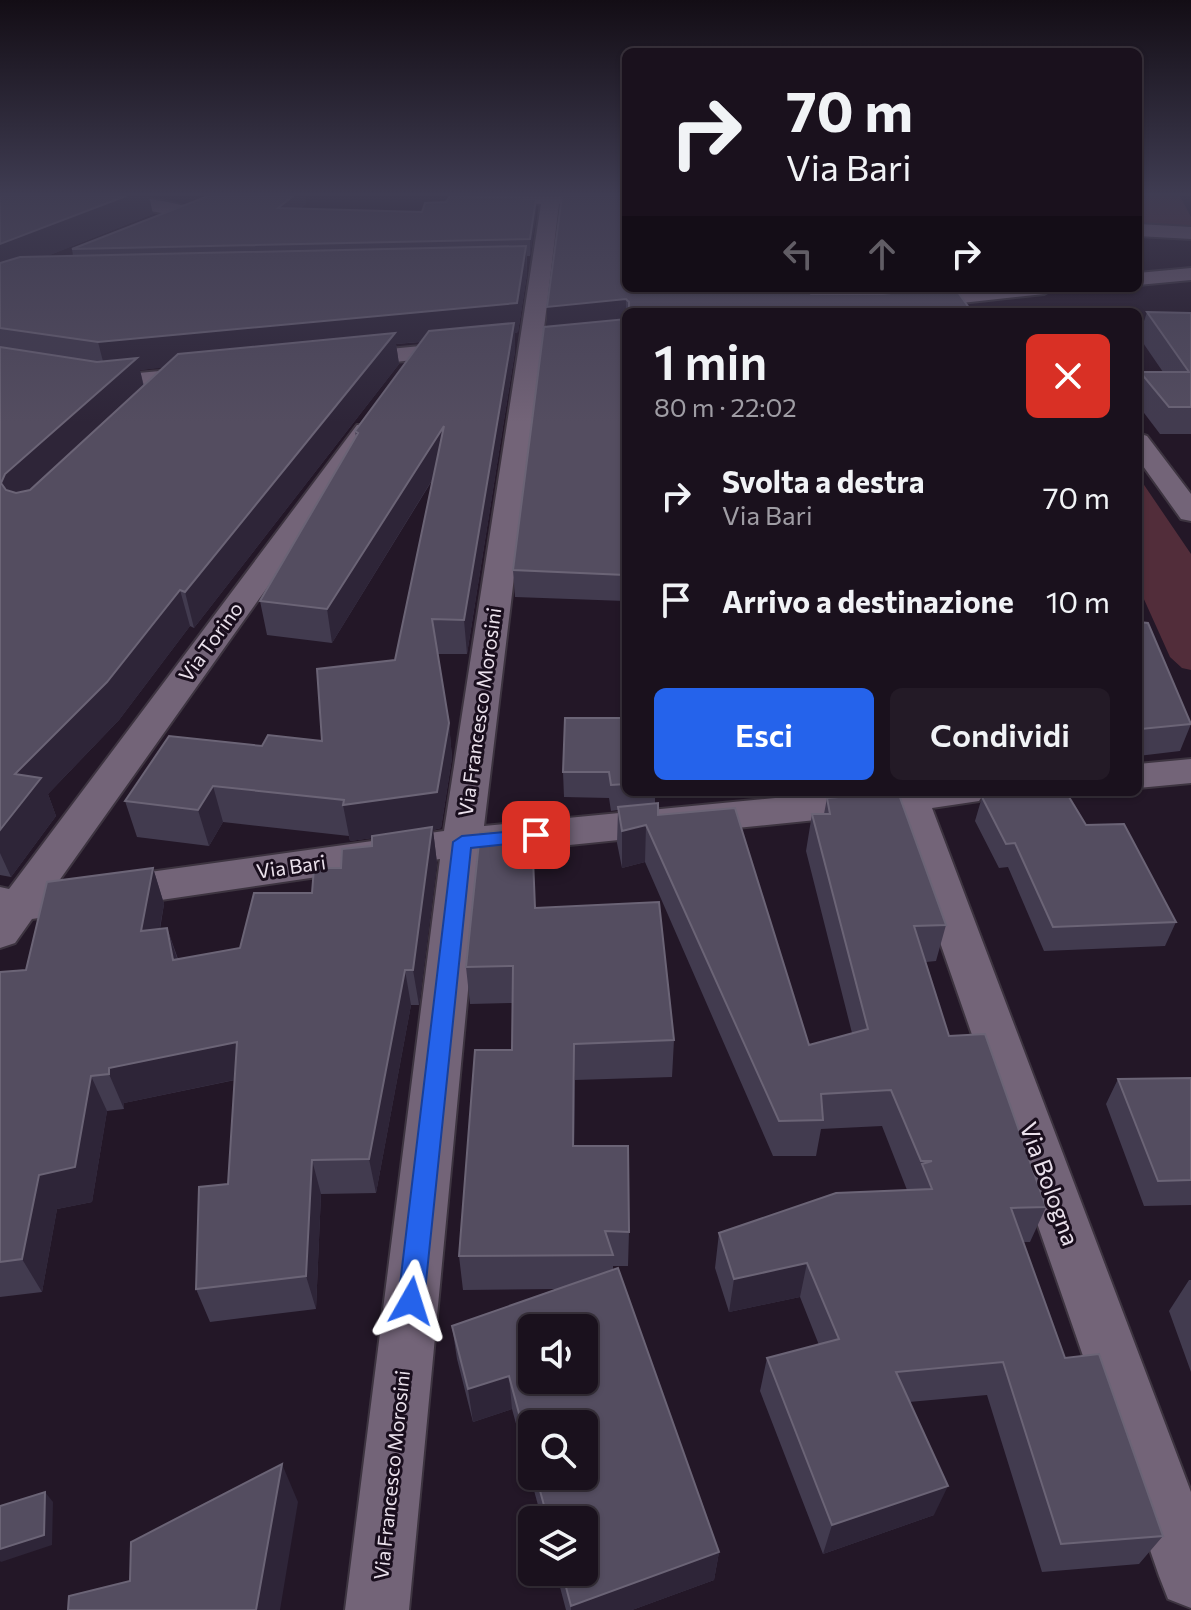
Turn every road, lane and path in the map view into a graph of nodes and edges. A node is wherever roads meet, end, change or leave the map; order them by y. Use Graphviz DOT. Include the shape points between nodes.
graph roads {
  1 [pos="532,271"];
  2 [pos="1191,274"];
  3 [pos="1142,279"];
  4 [pos="1007,292"];
  5 [pos="857,308"];
  6 [pos="516,342"];
  7 [pos="422,353"];
  8 [pos="330,362"];
  9 [pos="0,366"];
  10 [pos="223,372"];
  11 [pos="177,376"];
  12 [pos="143,408"];
  13 [pos="1142,446"];
  14 [pos="1191,513"];
  15 [pos="1191,771"];
  16 [pos="1142,776"];
  17 [pos="899,796"];
  18 [pos="908,796"];
  19 [pos="462,842"];
  20 [pos="6,913"];
  21 [pos="1191,1576"];
  22 [pos="377,1610"];
  1 -- 6 [label="street, Via Francesco Morosini"];
  2 -- 3 [label="street"];
  4 -- 5 [label="street"];
  6 -- 7 [label="street"];
  6 -- 19 [label="street, Via Francesco Morosini"];
  7 -- 8 [label="street"];
  7 -- 20 [label="street, Via Torino"];
  9 -- 11 [label="street" via="106,383"];
  10 -- 11 [label="street"];
  11 -- 12 [label="street"];
  13 -- 14 [label="street"];
  15 -- 16 [label="street"];
  17 -- 19 [label="street, Via Bari"];
  18 -- 21 [label="street, Via Bologna"];
  19 -- 20 [label="street, Via Bari"];
  19 -- 22 [label="street, Via Francesco Morosini"];
}
